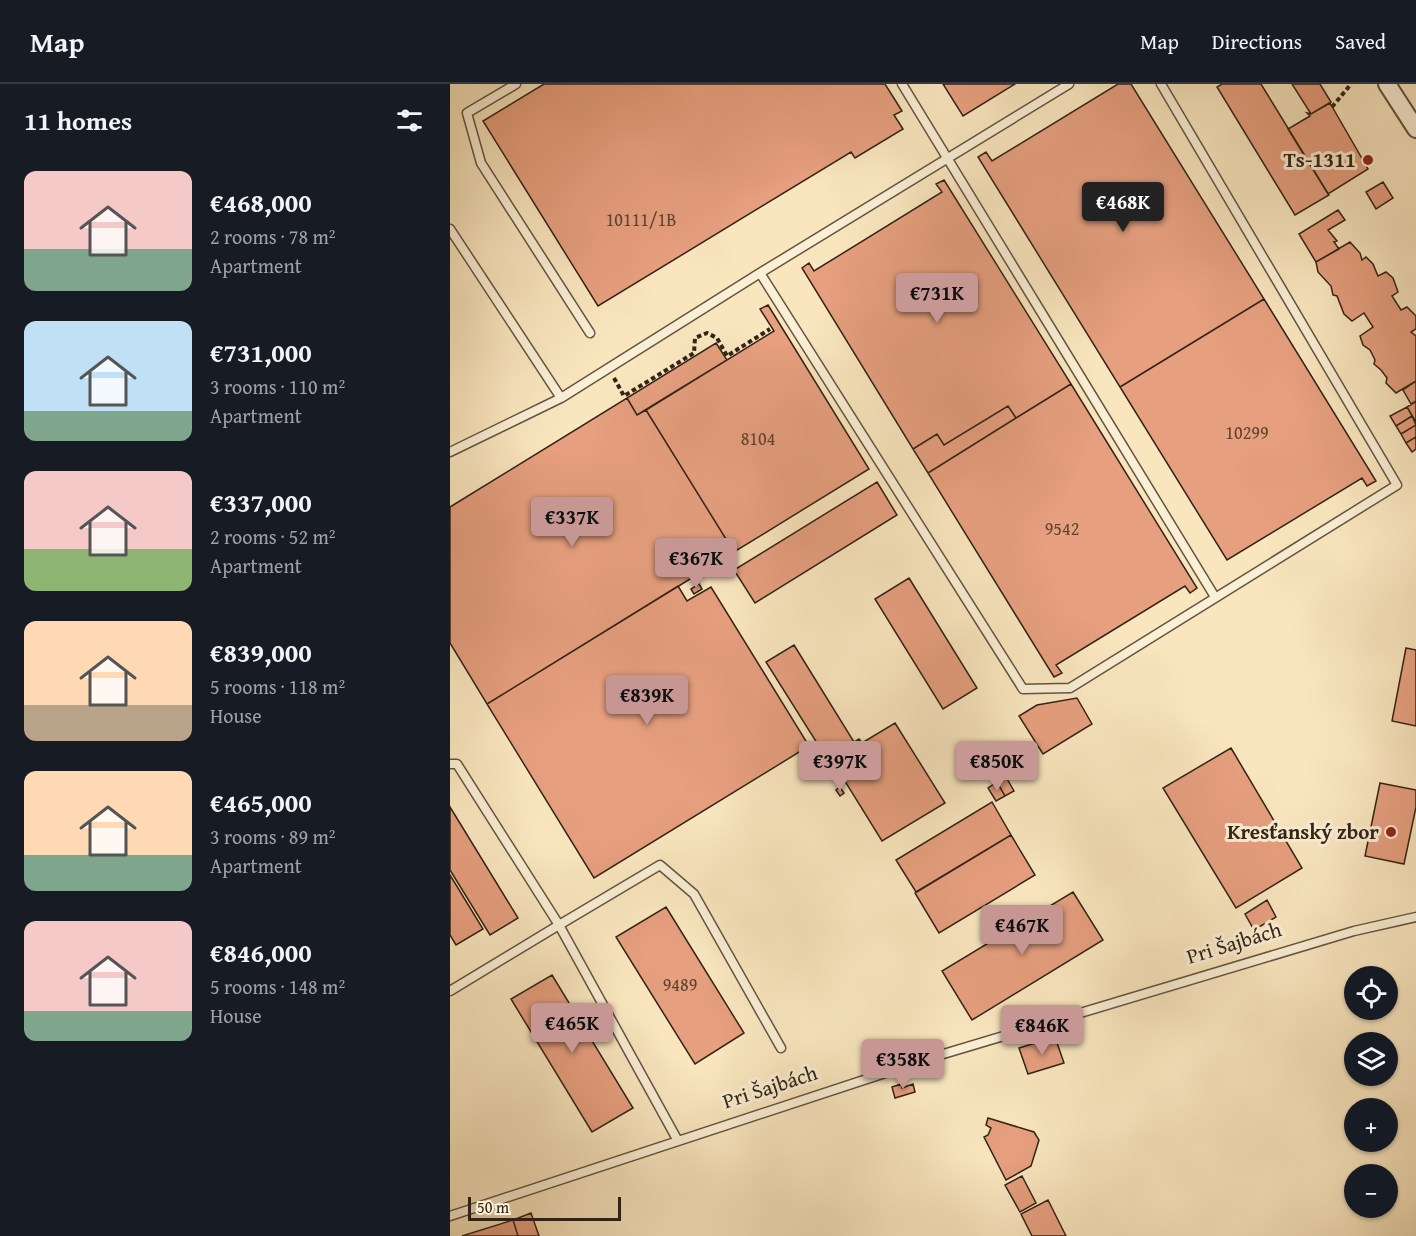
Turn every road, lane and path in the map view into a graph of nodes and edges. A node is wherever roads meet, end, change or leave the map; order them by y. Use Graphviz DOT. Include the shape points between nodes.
graph roads {
  1 [pos="516,84"];
  2 [pos="902,84"];
  3 [pos="1069,84"];
  4 [pos="1161,84"];
  5 [pos="1351,84"];
  6 [pos="1387,84"];
  7 [pos="1332,107"];
  8 [pos="1416,129"];
  9 [pos="950,158"];
  10 [pos="450,229"];
  11 [pos="760,273"];
  12 [pos="770,329"];
  13 [pos="590,333"];
  14 [pos="608,368"];
  15 [pos="561,398"];
  16 [pos="450,452"];
  17 [pos="1215,597"];
  18 [pos="450,764"];
  19 [pos="1416,917"];
  20 [pos="559,925"];
  21 [pos="450,991"];
  22 [pos="781,1048"];
  23 [pos="678,1141"];
  24 [pos="450,1216"];
  1 -- 13 [label="lane" via="467,113 481,163"];
  2 -- 9 [label="lane"];
  3 -- 9 [label="lane"];
  4 -- 17 [label="lane" via="1397,485"];
  5 -- 7 [label="path"];
  6 -- 8 [label="street"];
  9 -- 11 [label="lane"];
  9 -- 17 [label="lane"];
  10 -- 15 [label="lane"];
  11 -- 14 [label="lane"];
  11 -- 17 [label="lane" via="1023,689 1070,688"];
  12 -- 14 [label="path" via="727,356 717,338 707,333 695,338 694,352 624,396"];
  14 -- 15 [label="lane"];
  15 -- 16 [label="lane"];
  18 -- 20 [label="lane" via="457,764"];
  19 -- 23 [label="lane, Pri Šajbách" via="1354,931 940,1055"];
  20 -- 21 [label="lane"];
  20 -- 22 [label="lane" via="660,865 694,894"];
  20 -- 23 [label="lane"];
  23 -- 24 [label="lane, Pri Šajbách"];
}
